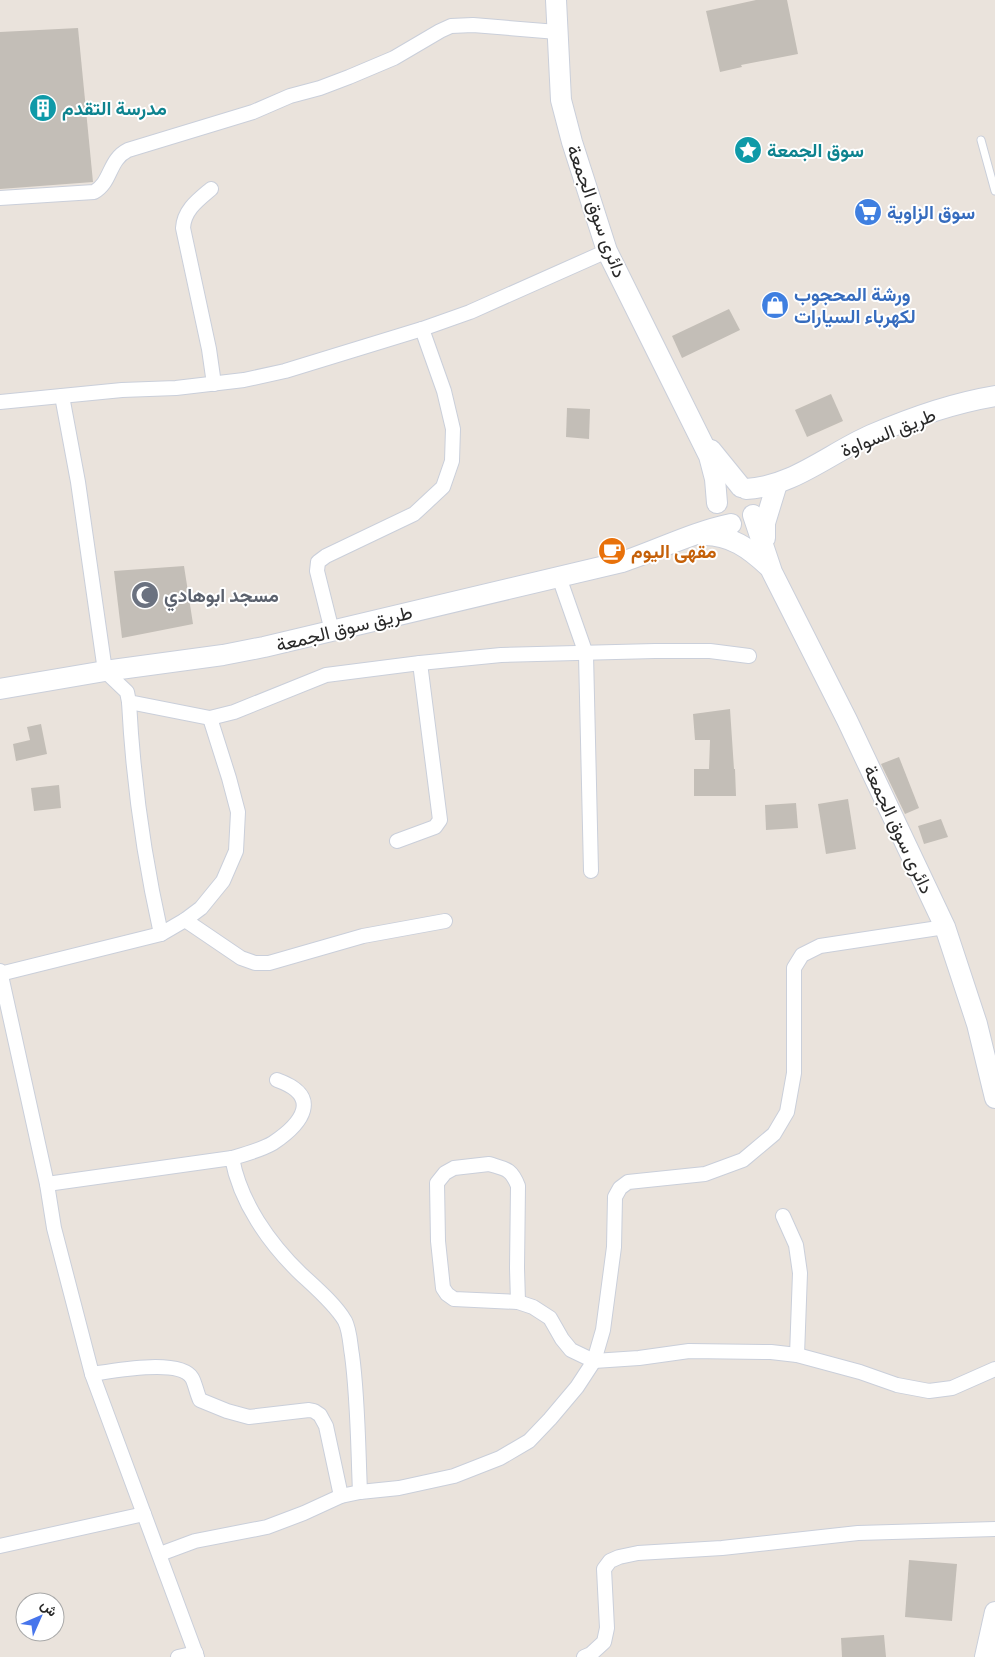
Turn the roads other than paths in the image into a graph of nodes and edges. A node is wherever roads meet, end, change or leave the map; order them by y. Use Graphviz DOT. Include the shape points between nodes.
graph roads {
  1 [pos="556,0"];
  2 [pos="557,32"];
  3 [pos="981,140"];
  4 [pos="211,189"];
  5 [pos="995,191"];
  6 [pos="0,198"];
  7 [pos="607,251"];
  8 [pos="422,329"];
  9 [pos="214,384"];
  10 [pos="62,396"];
  11 [pos="995,396"];
  12 [pos="0,402"];
  13 [pos="700,434"];
  14 [pos="781,483"];
  15 [pos="743,488"];
  16 [pos="717,506"];
  17 [pos="744,519"];
  18 [pos="686,538"];
  19 [pos="764,548"];
  20 [pos="771,570"];
  21 [pos="559,577"];
  22 [pos="332,631"];
  23 [pos="586,654"];
  24 [pos="749,656"];
  25 [pos="420,663"];
  26 [pos="105,671"];
  27 [pos="0,689"];
  28 [pos="129,702"];
  29 [pos="210,718"];
  30 [pos="397,841"];
  31 [pos="591,871"];
  32 [pos="186,920"];
  33 [pos="445,921"];
  34 [pos="945,927"];
  35 [pos="161,934"];
  36 [pos="0,973"];
  37 [pos="3,1000"];
  38 [pos="277,1080"];
  39 [pos="995,1098"];
  40 [pos="232,1158"];
  41 [pos="47,1184"];
  42 [pos="783,1216"];
  43 [pos="518,1302"];
  44 [pos="797,1355"];
  45 [pos="594,1361"];
  46 [pos="995,1369"];
  47 [pos="92,1374"];
  48 [pos="360,1492"];
  49 [pos="341,1496"];
  50 [pos="144,1514"];
  51 [pos="995,1529"];
  52 [pos="0,1546"];
  53 [pos="160,1554"];
  54 [pos="995,1612"];
  55 [pos="197,1655"];
  56 [pos="178,1657"];
  57 [pos="584,1657"];
  58 [pos="985,1657"];
  1 -- 2 [label="main road, دائرى سوق الجمعة"];
  2 -- 6 [label="street" via="450,26 394,58 342,80 290,96 253,112 128,150 116,158 105,182 94,192"];
  2 -- 7 [label="main road, دائرى سوق الجمعة" via="561,100"];
  3 -- 5 [label="lane"];
  4 -- 9 [label="street" via="193,204 183,228"];
  7 -- 8 [label="street" via="470,312"];
  7 -- 13 [label="main road, دائرى سوق الجمعة"];
  8 -- 9 [label="street" via="285,371"];
  8 -- 22 [label="street" via="444,391 453,429 452,461 443,487 414,514 318,562 317,571"];
  9 -- 10 [label="street"];
  10 -- 12 [label="street"];
  10 -- 26 [label="street" via="78,482"];
  11 -- 14 [label="main road, طريق السواوة" via="951,407 870,435"];
  13 -- 15 [label="main road"];
  13 -- 16 [label="main road" via="710,456"];
  14 -- 15 [label="main road"];
  14 -- 17 [label="main road"];
  14 -- 19 [label="main road" via="765,523"];
  15 -- 16 [label="main road" via="736,486 726,490"];
  15 -- 17 [label="main road" via="754,498"];
  16 -- 17 [label="main road" via="722,518"];
  16 -- 18 [label="main road"];
  17 -- 18 [label="main road"];
  17 -- 19 [label="main road"];
  17 -- 20 [label="main road"];
  18 -- 20 [label="main road" via="714,536 733,540 745,546"];
  18 -- 21 [label="main road, طريق سوق الجمعة" via="622,562"];
  19 -- 20 [label="main road"];
  20 -- 34 [label="main road, دائرى سوق الجمعة" via="847,720"];
  21 -- 22 [label="main road, طريق سوق الجمعة"];
  21 -- 23 [label="street"];
  22 -- 26 [label="main road, طريق سوق الجمعة" via="223,655"];
  23 -- 24 [label="street" via="710,651"];
  23 -- 25 [label="street" via="501,655"];
  23 -- 31 [label="street"];
  25 -- 29 [label="street" via="326,675 234,712"];
  25 -- 30 [label="street" via="440,820 435,827"];
  26 -- 27 [label="main road, طريق سوق الجمعة"];
  26 -- 28 [label="street" via="127,692"];
  28 -- 29 [label="street"];
  28 -- 35 [label="street" via="150,885"];
  29 -- 32 [label="street" via="238,812 236,851 223,881 201,908"];
  32 -- 33 [label="street" via="241,958 254,963 269,963 363,936"];
  32 -- 35 [label="street"];
  34 -- 39 [label="main road, دائرى سوق الجمعة" via="977,1024"];
  34 -- 45 [label="street" via="820,946 802,955 794,968 794,1074 787,1112 774,1134 743,1160 705,1174 628,1182 620,1188 615,1197 614,1247 603,1330"];
  35 -- 36 [label="street"];
  36 -- 37 [label="street"];
  37 -- 41 [label="street"];
  38 -- 40 [label="street" via="290,1084 302,1095 304,1106 300,1120 271,1144"];
  40 -- 41 [label="street"];
  40 -- 48 [label="street" via="241,1191 268,1236 286,1260 345,1321 354,1369"];
  41 -- 47 [label="street" via="54,1228"];
  42 -- 44 [label="street" via="796,1245 800,1273"];
  43 -- 43 [label="street" via="518,1186 514,1174 489,1164 454,1168 445,1173 438,1183 438,1240 443,1288 454,1299"];
  43 -- 45 [label="street" via="550,1318 571,1350"];
  44 -- 45 [label="street" via="689,1351"];
  44 -- 46 [label="street" via="897,1385 929,1391 952,1388"];
  45 -- 48 [label="street" via="577,1387 529,1441 500,1458 454,1476 399,1488"];
  47 -- 49 [label="street" via="129,1368 169,1368 186,1372 192,1378 200,1400 227,1411 249,1417 314,1411 326,1426"];
  47 -- 50 [label="street"];
  48 -- 49 [label="street"];
  49 -- 53 [label="street" via="267,1526 195,1542"];
  50 -- 52 [label="street"];
  50 -- 53 [label="street"];
  51 -- 57 [label="street" via="858,1533 619,1557 610,1560 604,1569 607,1628 604,1642"];
  53 -- 55 [label="street"];
  54 -- 58 [label="main road"];
  55 -- 56 [label="street"];
}
